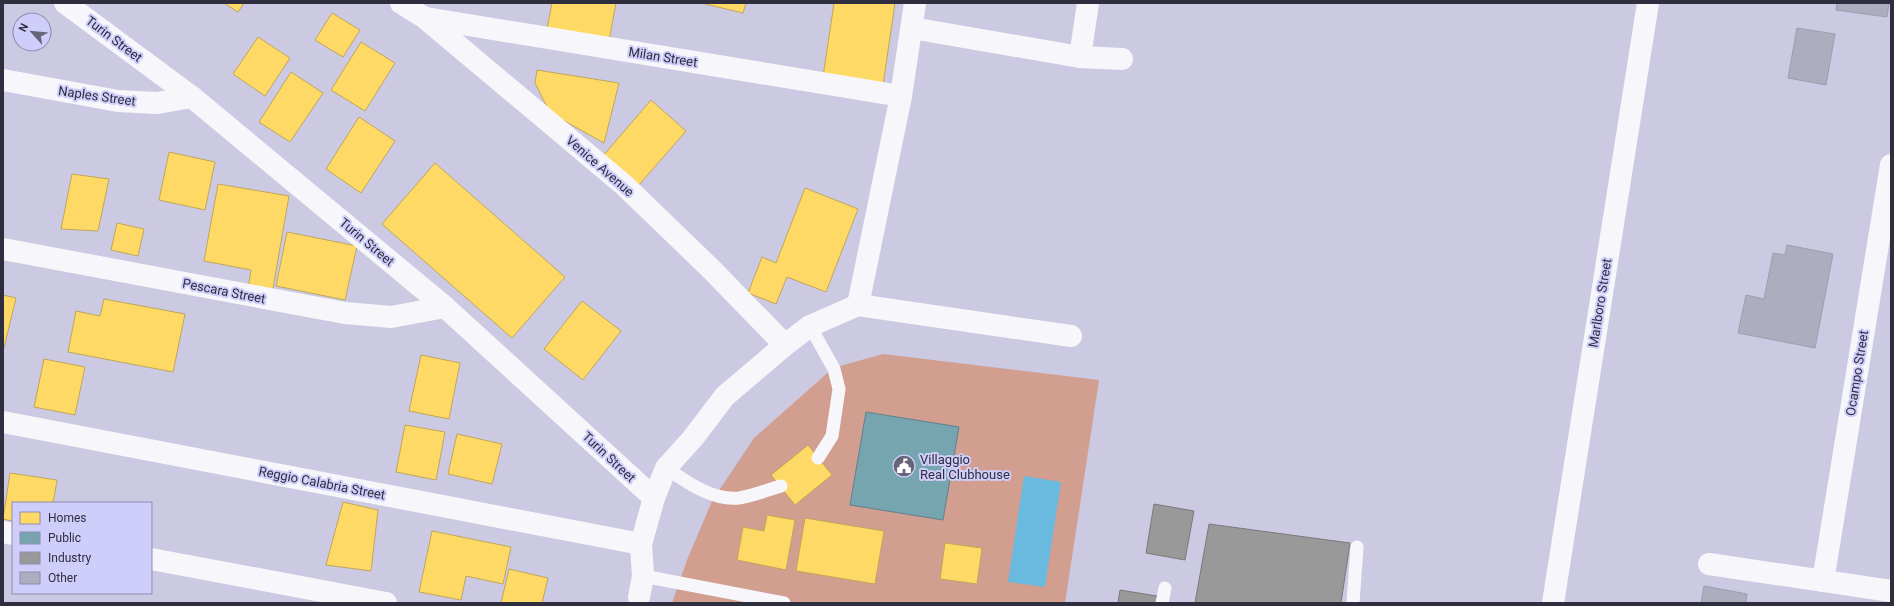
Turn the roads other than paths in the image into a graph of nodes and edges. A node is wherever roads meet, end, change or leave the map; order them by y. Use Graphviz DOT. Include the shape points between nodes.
graph roads {
  1 [pos="65,3"];
  2 [pos="401,3"];
  3 [pos="915,3"];
  4 [pos="1088,3"];
  5 [pos="1648,3"];
  6 [pos="425,18"];
  7 [pos="912,28"];
  8 [pos="1080,57"];
  9 [pos="1122,59"];
  10 [pos="3,80"];
  11 [pos="901,96"];
  12 [pos="192,97"];
  13 [pos="1891,165"];
  14 [pos="3,249"];
  15 [pos="858,304"];
  16 [pos="446,307"];
  17 [pos="810,326"];
  18 [pos="1071,336"];
  19 [pos="785,345"];
  20 [pos="3,422"];
  21 [pos="818,458"];
  22 [pos="666,468"];
  23 [pos="781,486"];
  24 [pos="654,498"];
  25 [pos="641,544"];
  26 [pos="1357,546"];
  27 [pos="152,559"];
  28 [pos="1709,564"];
  29 [pos="1823,581"];
  30 [pos="641,586"];
  31 [pos="1164,588"];
  32 [pos="1891,591"];
  33 [pos="386,603"];
  34 [pos="784,603"];
  35 [pos="1162,603"];
  36 [pos="1353,603"];
  37 [pos="1553,603"];
  1 -- 12 [label="street, Turin Street"];
  2 -- 6 [label="street, Venice Avenue"];
  3 -- 7 [label="street"];
  4 -- 8 [label="street"];
  5 -- 37 [label="street, Marlboro Street"];
  6 -- 11 [label="street, Milan Street"];
  6 -- 19 [label="street, Venice Avenue" via="624,185"];
  7 -- 8 [label="street"];
  7 -- 11 [label="street"];
  8 -- 9 [label="street"];
  10 -- 12 [label="street, Naples Street" via="118,101 157,103"];
  11 -- 15 [label="street"];
  12 -- 16 [label="street, Turin Street"];
  13 -- 29 [label="street, Ocampo Street"];
  14 -- 16 [label="street, Pescara Street" via="345,313 391,318"];
  15 -- 17 [label="street"];
  15 -- 18 [label="street"];
  16 -- 24 [label="street, Turin Street"];
  17 -- 19 [label="street"];
  17 -- 21 [label="lane" via="834,369 839,389 832,436"];
  19 -- 22 [label="street" via="725,396"];
  20 -- 25 [label="street, Reggio Calabria Street"];
  22 -- 23 [label="lane" via="699,489 720,497 739,498"];
  22 -- 24 [label="street"];
  24 -- 25 [label="street"];
  25 -- 30 [label="street"];
  26 -- 36 [label="lane"];
  27 -- 33 [label="street"];
  28 -- 29 [label="street"];
  29 -- 32 [label="street"];
  30 -- 34 [label="lane"];
  31 -- 35 [label="lane"];
}
